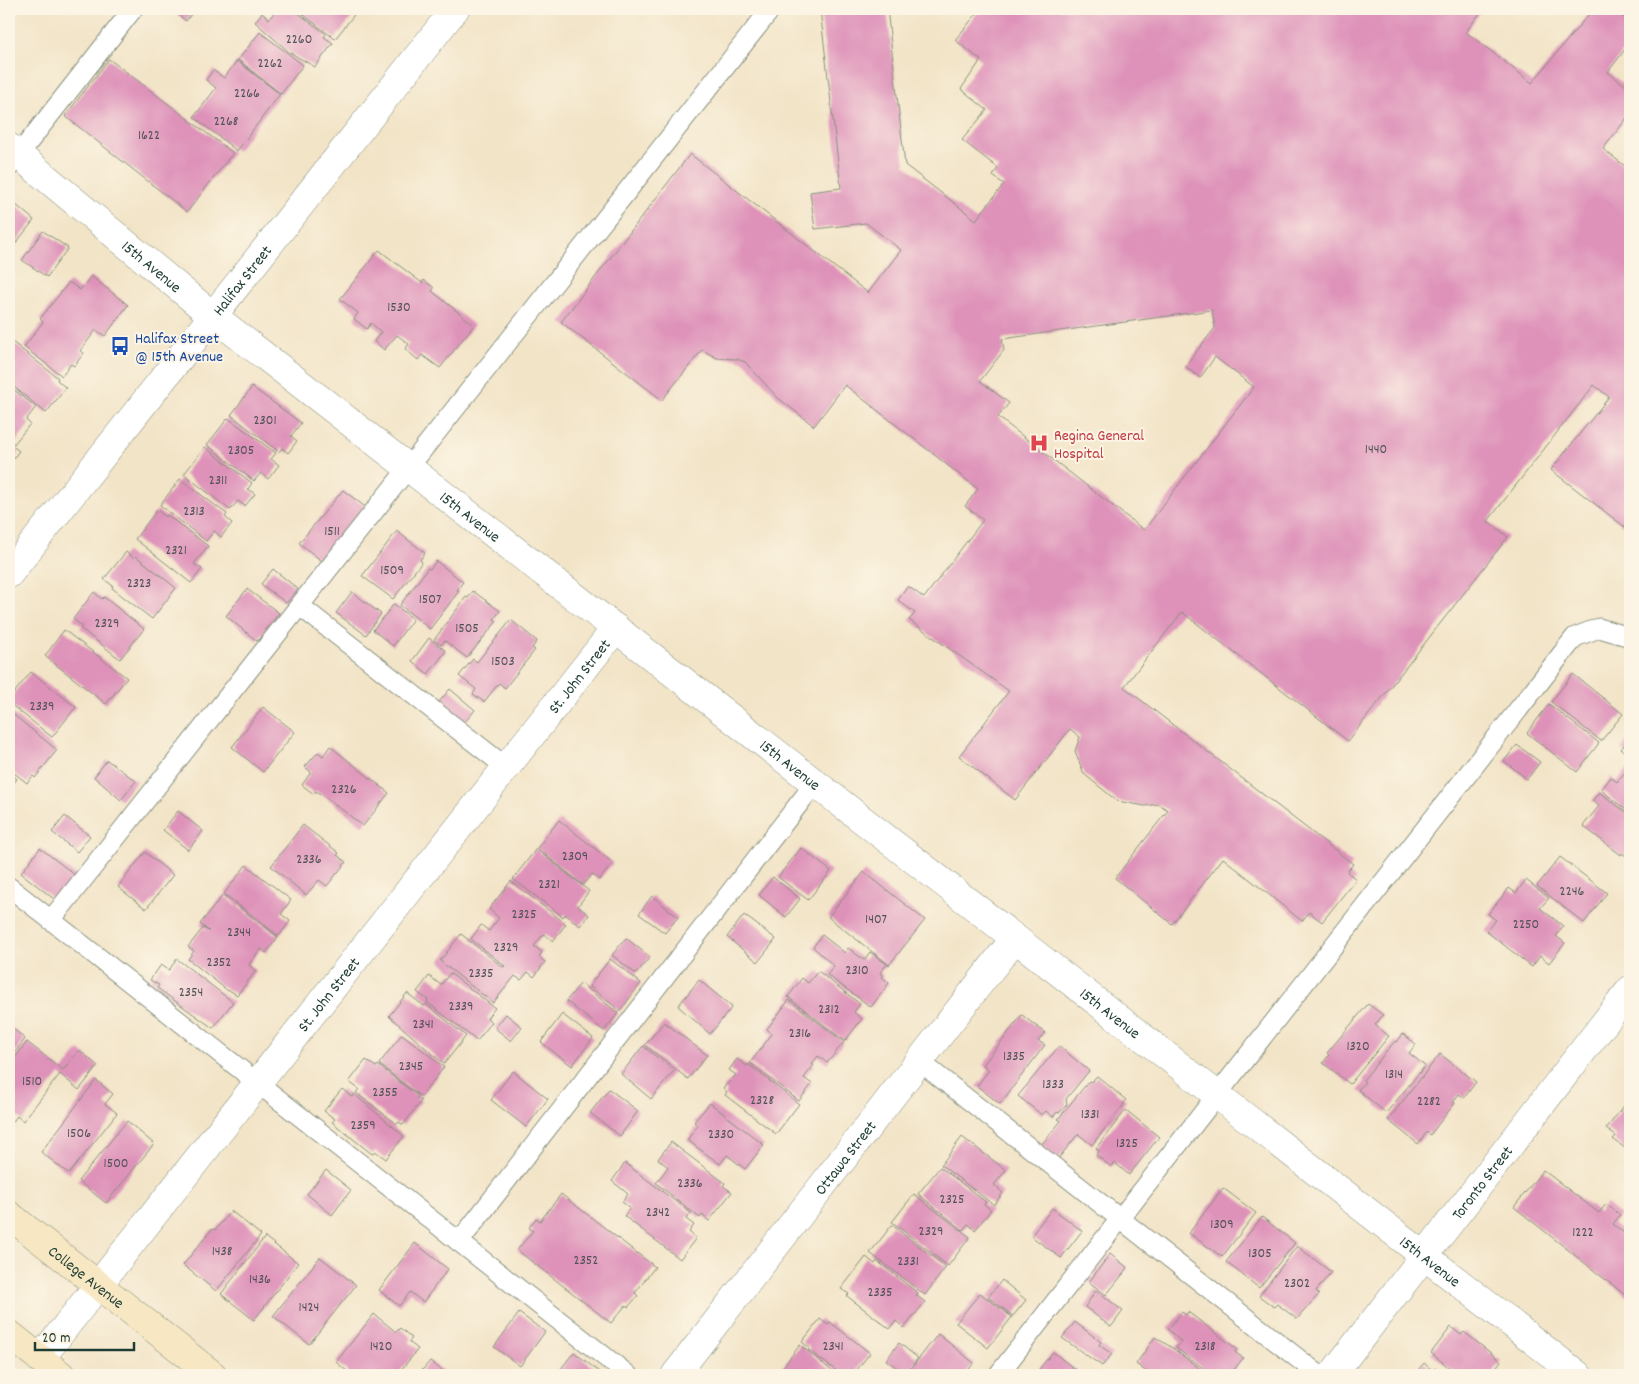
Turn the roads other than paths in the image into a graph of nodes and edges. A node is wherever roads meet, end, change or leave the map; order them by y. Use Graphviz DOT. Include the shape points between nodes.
graph roads {
  1 [pos="133,9"];
  2 [pos="455,9"];
  3 [pos="771,9"];
  4 [pos="12,156"];
  5 [pos="213,316"];
  6 [pos="409,467"];
  7 [pos="9,574"];
  8 [pos="300,606"];
  9 [pos="616,628"];
  10 [pos="1630,636"];
  11 [pos="507,768"];
  12 [pos="815,784"];
  13 [pos="9,887"];
  14 [pos="51,920"];
  15 [pos="1015,938"];
  16 [pos="1630,990"];
  17 [pos="920,1061"];
  18 [pos="257,1083"];
  19 [pos="1218,1096"];
  20 [pos="9,1215"];
  21 [pos="1120,1220"];
  22 [pos="459,1242"];
  23 [pos="1426,1257"];
  24 [pos="98,1284"];
  25 [pos="9,1334"];
  26 [pos="40,1359"];
  27 [pos="61,1375"];
  28 [pos="213,1375"];
  29 [pos="628,1375"];
  30 [pos="675,1375"];
  31 [pos="998,1375"];
  32 [pos="1319,1375"];
  33 [pos="1332,1375"];
  34 [pos="1578,1375"];
  1 -- 4 [label="lane"];
  2 -- 5 [label="street, Halifax Street"];
  3 -- 6 [label="lane"];
  4 -- 5 [label="street, 15th Avenue"];
  5 -- 6 [label="street, 15th Avenue"];
  5 -- 7 [label="street, Halifax Street"];
  6 -- 8 [label="lane"];
  6 -- 9 [label="street, 15th Avenue"];
  8 -- 11 [label="lane"];
  8 -- 14 [label="lane"];
  9 -- 11 [label="street, St. John Street"];
  9 -- 12 [label="street, 15th Avenue"];
  10 -- 19 [label="lane" via="1599,628 1575,637"];
  11 -- 18 [label="street, St. John Street"];
  12 -- 15 [label="street, 15th Avenue"];
  12 -- 22 [label="lane"];
  13 -- 14 [label="lane"];
  14 -- 18 [label="lane"];
  15 -- 17 [label="street, Ottawa Street"];
  15 -- 19 [label="street, 15th Avenue"];
  16 -- 23 [label="street, Toronto Street"];
  17 -- 21 [label="lane"];
  17 -- 30 [label="street, Ottawa Street"];
  18 -- 22 [label="lane"];
  18 -- 24 [label="street, St. John Street"];
  19 -- 21 [label="lane"];
  19 -- 23 [label="street, 15th Avenue"];
  20 -- 24 [label="street, College Avenue"];
  21 -- 31 [label="lane"];
  21 -- 32 [label="lane"];
  22 -- 29 [label="lane"];
  23 -- 33 [label="street, Toronto Street"];
  23 -- 34 [label="street, 15th Avenue"];
  24 -- 26 [label="street, St. John Street"];
  24 -- 28 [label="street, College Avenue"];
  25 -- 26 [label="street"];
  26 -- 27 [label="street"];
}
